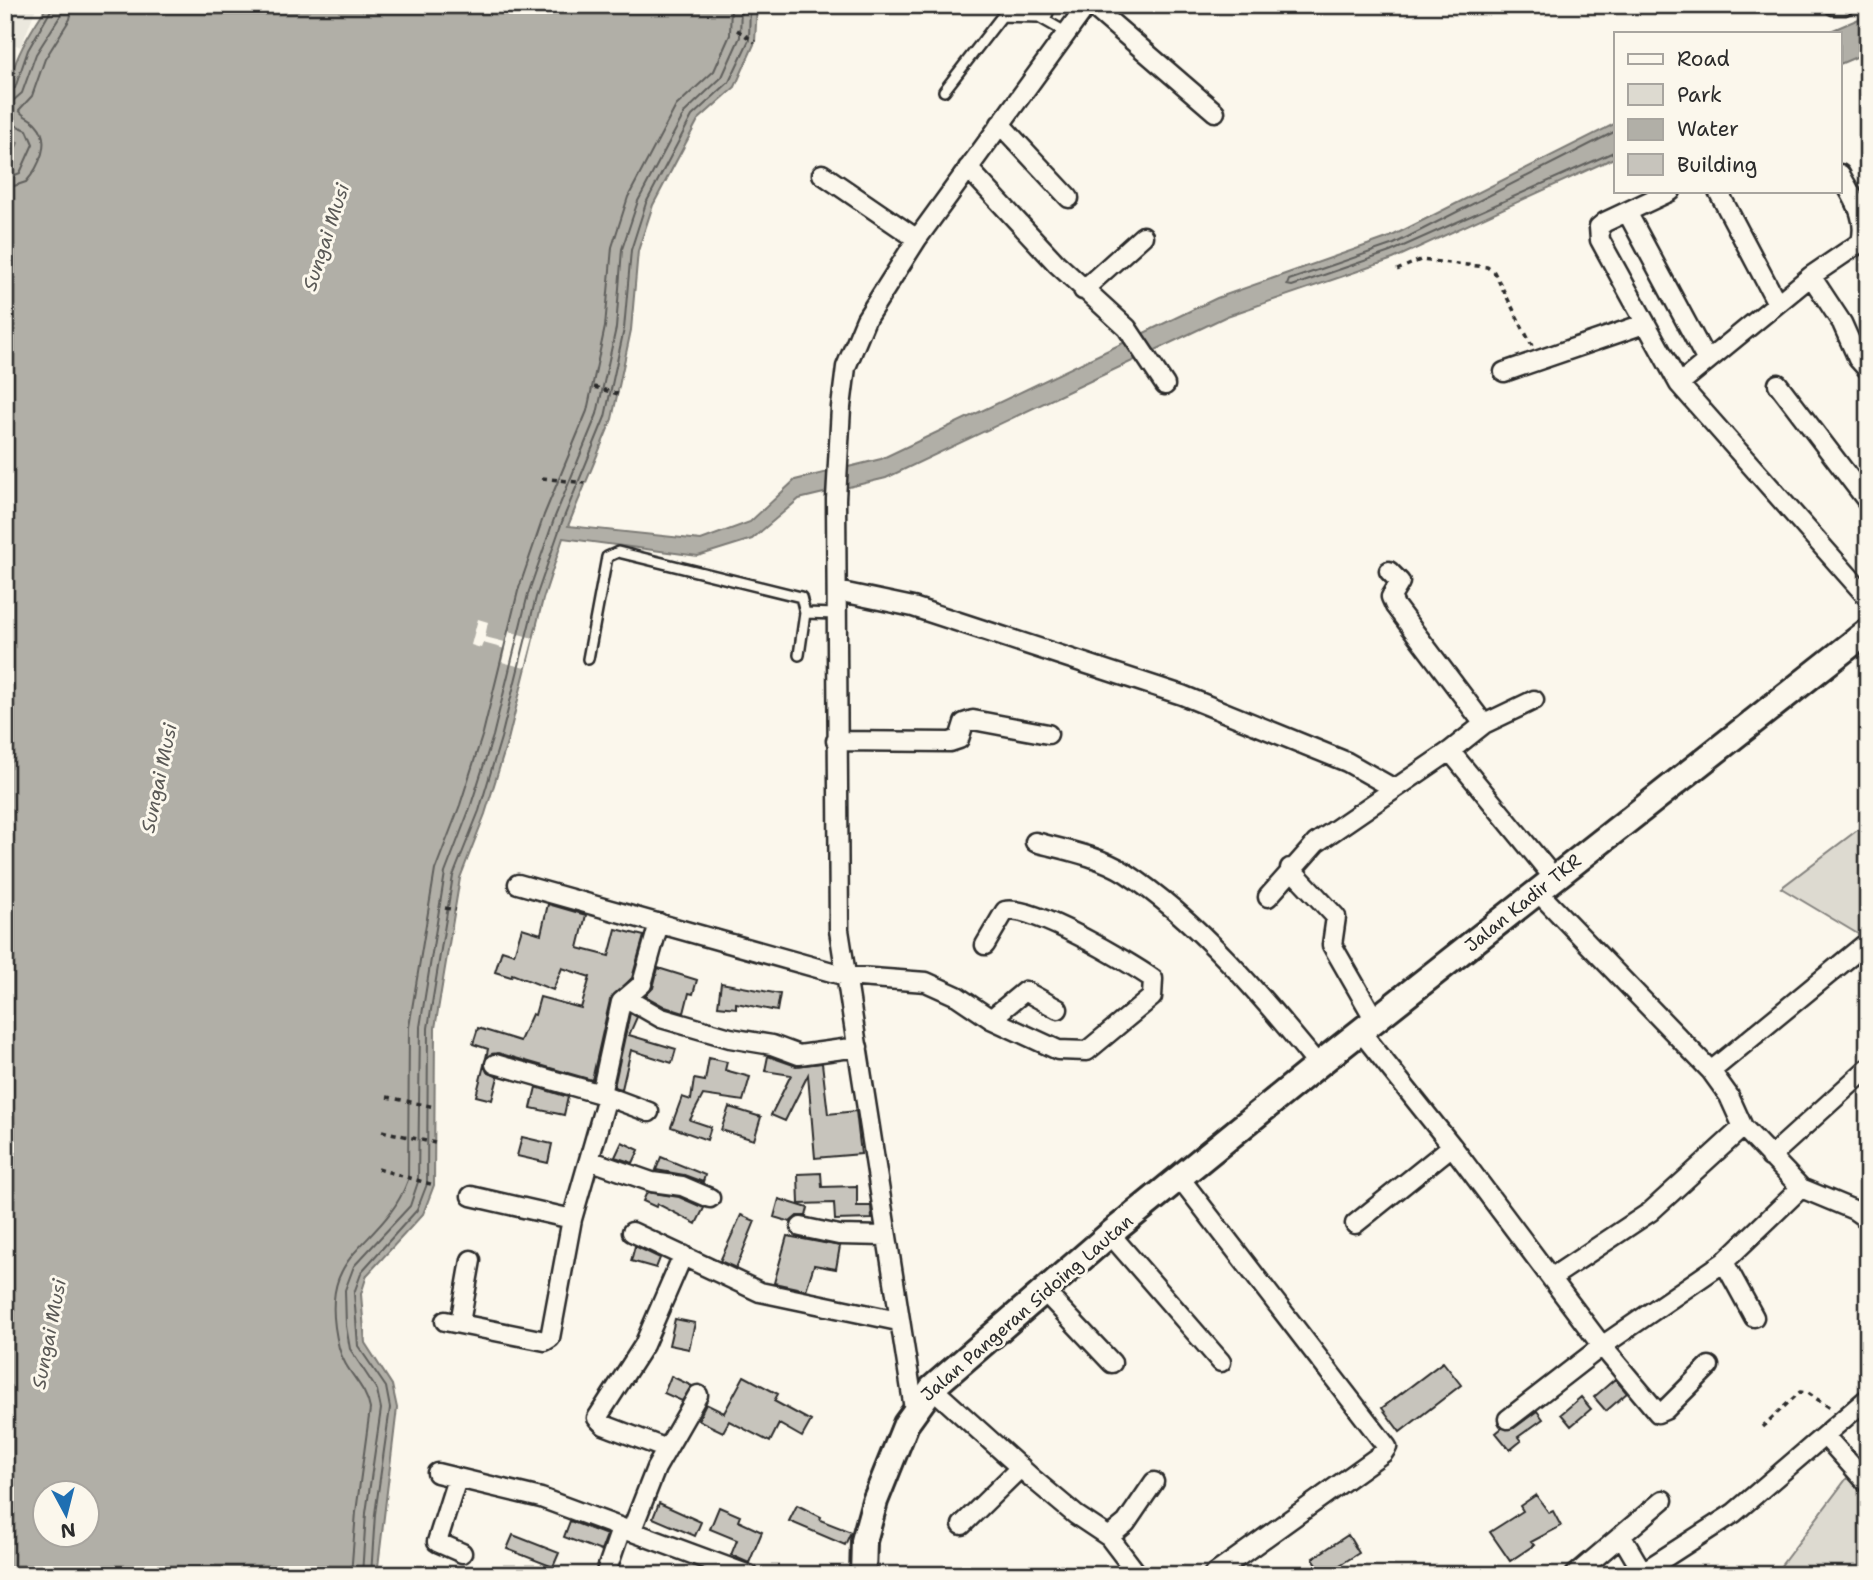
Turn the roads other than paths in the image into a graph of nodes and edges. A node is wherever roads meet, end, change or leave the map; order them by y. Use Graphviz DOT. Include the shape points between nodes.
graph roads {
  1 [pos="1051,5"];
  2 [pos="1089,5"];
  3 [pos="1834,5"];
  4 [pos="1844,5"];
  5 [pos="1045,20"];
  6 [pos="1067,33"];
  7 [pos="944,91"];
  8 [pos="1215,112"];
  9 [pos="1000,124"];
  10 [pos="968,168"];
  11 [pos="822,174"];
  12 [pos="1842,178"];
  13 [pos="1669,192"];
  14 [pos="1719,192"];
  15 [pos="1069,198"];
  16 [pos="1627,212"];
  17 [pos="1143,236"];
  18 [pos="917,239"];
  19 [pos="1811,276"];
  20 [pos="1083,290"];
  21 [pos="1777,303"];
  22 [pos="1644,324"];
  23 [pos="1707,361"];
  24 [pos="1868,370"];
  25 [pos="1504,372"];
  26 [pos="1679,384"];
  27 [pos="1777,384"];
  28 [pos="1166,385"];
  29 [pos="1868,502"];
  30 [pos="1389,571"];
  31 [pos="837,591"];
  32 [pos="1868,598"];
  33 [pos="805,613"];
  34 [pos="836,614"];
  35 [pos="1868,631"];
  36 [pos="799,655"];
  37 [pos="588,659"];
  38 [pos="1534,700"];
  39 [pos="1484,724"];
  40 [pos="1048,734"];
  41 [pos="836,741"];
  42 [pos="1450,751"];
  43 [pos="1394,789"];
  44 [pos="1035,842"];
  45 [pos="1290,868"];
  46 [pos="518,884"];
  47 [pos="1546,884"];
  48 [pos="1268,897"];
  49 [pos="659,923"];
  50 [pos="985,945"];
  51 [pos="1864,945"];
  52 [pos="846,976"];
  53 [pos="626,998"];
  54 [pos="1058,1009"];
  55 [pos="990,1019"];
  56 [pos="1368,1026"];
  57 [pos="858,1048"];
  58 [pos="495,1064"];
  59 [pos="1318,1065"];
  60 [pos="1868,1069"];
  61 [pos="1711,1071"];
  62 [pos="604,1095"];
  63 [pos="649,1112"];
  64 [pos="1743,1127"];
  65 [pos="1452,1146"];
  66 [pos="1770,1157"];
  67 [pos="589,1160"];
  68 [pos="1181,1178"];
  69 [pos="1801,1188"];
  70 [pos="471,1196"];
  71 [pos="710,1198"];
  72 [pos="572,1219"];
  73 [pos="1868,1220"];
  74 [pos="1355,1224"];
  75 [pos="801,1227"];
  76 [pos="632,1232"];
  77 [pos="1110,1234"];
  78 [pos="886,1236"];
  79 [pos="471,1260"];
  80 [pos="693,1260"];
  81 [pos="1724,1262"];
  82 [pos="1551,1278"];
  83 [pos="1044,1291"];
  84 [pos="1754,1317"];
  85 [pos="898,1321"];
  86 [pos="1602,1346"];
  87 [pos="1221,1362"];
  88 [pos="1112,1363"];
  89 [pos="1709,1366"];
  90 [pos="932,1388"];
  91 [pos="698,1395"];
  92 [pos="1868,1398"];
  93 [pos="914,1409"];
  94 [pos="1508,1419"];
  95 [pos="1825,1436"];
  96 [pos="667,1449"];
  97 [pos="1021,1467"];
  98 [pos="437,1473"];
  99 [pos="457,1479"];
  100 [pos="1154,1482"];
  101 [pos="1868,1484"];
  102 [pos="1663,1500"];
  103 [pos="962,1525"];
  104 [pos="626,1530"];
  105 [pos="1109,1537"];
  106 [pos="1622,1537"];
  107 [pos="462,1552"];
  108 [pos="1640,1573"];
  109 [pos="605,1575"];
  110 [pos="749,1575"];
  111 [pos="863,1575"];
  112 [pos="1138,1575"];
  113 [pos="1213,1575"];
  114 [pos="1575,1575"];
  1 -- 5 [label="lane"];
  2 -- 6 [label="street"];
  2 -- 8 [label="street"];
  3 -- 4 [label="street"];
  5 -- 6 [label="lane"];
  5 -- 7 [label="lane" via="1002,16"];
  6 -- 9 [label="street"];
  9 -- 10 [label="street"];
  9 -- 15 [label="street"];
  10 -- 18 [label="street"];
  10 -- 20 [label="street"];
  11 -- 18 [label="street"];
  12 -- 19 [label="street" via="1862,214 1861,242"];
  13 -- 16 [label="street"];
  14 -- 21 [label="street"];
  16 -- 22 [label="street" via="1599,228 1600,240"];
  16 -- 23 [label="street"];
  17 -- 20 [label="street"];
  18 -- 31 [label="street" via="866,319 846,368 836,499"];
  19 -- 21 [label="street"];
  19 -- 24 [label="street"];
  20 -- 28 [label="street" via="1127,328"];
  21 -- 23 [label="street"];
  22 -- 25 [label="street"];
  22 -- 26 [label="street"];
  23 -- 26 [label="street"];
  26 -- 32 [label="street"];
  27 -- 29 [label="street"];
  30 -- 39 [label="street" via="1400,582 1391,597 1395,607"];
  31 -- 34 [label="street"];
  31 -- 43 [label="street" via="914,607 1182,695 1347,762"];
  33 -- 34 [label="lane"];
  33 -- 36 [label="lane"];
  33 -- 37 [label="lane" via="801,597 618,552 607,557"];
  34 -- 41 [label="street"];
  35 -- 47 [label="street, Jalan Kadir TKR"];
  38 -- 39 [label="street"];
  39 -- 42 [label="street"];
  40 -- 41 [label="street" via="972,720 964,723 959,739 950,742"];
  41 -- 52 [label="street" via="839,930"];
  42 -- 43 [label="street"];
  42 -- 47 [label="street"];
  43 -- 45 [label="street" via="1316,843"];
  44 -- 59 [label="street" via="1093,857 1125,872 1174,911 1262,997"];
  45 -- 48 [label="street"];
  45 -- 56 [label="street" via="1336,917 1332,945"];
  46 -- 49 [label="street"];
  47 -- 56 [label="street, Jalan Kadir TKR"];
  47 -- 61 [label="street"];
  49 -- 52 [label="street"];
  49 -- 53 [label="street" via="642,984"];
  50 -- 55 [label="street" via="1006,911 1016,910 1070,931 1140,970 1153,979 1154,988 1144,1004 1087,1051 1058,1050"];
  51 -- 61 [label="street"];
  52 -- 55 [label="street" via="926,982"];
  52 -- 57 [label="street"];
  53 -- 57 [label="street" via="661,1018 799,1055"];
  53 -- 62 [label="street" via="621,1002"];
  54 -- 55 [label="street" via="1025,991"];
  56 -- 59 [label="street, Jalan Kadir TKR"];
  56 -- 65 [label="street"];
  57 -- 78 [label="street"];
  58 -- 62 [label="street"];
  59 -- 68 [label="street, Jalan Kadir TKR"];
  60 -- 66 [label="street"];
  61 -- 64 [label="street"];
  62 -- 63 [label="street"];
  62 -- 67 [label="street"];
  64 -- 66 [label="street"];
  64 -- 82 [label="street" via="1650,1212"];
  65 -- 74 [label="street"];
  65 -- 82 [label="street"];
  66 -- 69 [label="street"];
  67 -- 71 [label="street"];
  67 -- 72 [label="street"];
  68 -- 77 [label="street, Jalan Pangeran Sidoing Lautan"];
  68 -- 113 [label="street" via="1387,1447"];
  69 -- 73 [label="street"];
  69 -- 81 [label="street"];
  70 -- 72 [label="street"];
  72 -- 79 [label="street" via="548,1340 453,1322"];
  75 -- 78 [label="street" via="839,1235"];
  76 -- 80 [label="street"];
  77 -- 83 [label="street, Jalan Pangeran Sidoing Lautan"];
  77 -- 87 [label="street"];
  78 -- 85 [label="street"];
  80 -- 85 [label="street" via="760,1292"];
  80 -- 96 [label="street" via="601,1422"];
  81 -- 84 [label="street"];
  81 -- 86 [label="street"];
  82 -- 86 [label="street"];
  83 -- 88 [label="street"];
  83 -- 90 [label="street, Jalan Pangeran Sidoing Lautan"];
  85 -- 93 [label="street"];
  86 -- 89 [label="street" via="1658,1413"];
  86 -- 94 [label="street"];
  90 -- 93 [label="street, Jalan Pangeran Sidoing Lautan"];
  90 -- 97 [label="street"];
  91 -- 96 [label="street"];
  92 -- 95 [label="street"];
  93 -- 111 [label="street, Jalan Pangeran Sidoing Lautan" via="875,1501 864,1541"];
  95 -- 101 [label="street"];
  95 -- 108 [label="street" via="1713,1529"];
  96 -- 104 [label="street"];
  97 -- 103 [label="street"];
  97 -- 105 [label="street"];
  98 -- 99 [label="street"];
  99 -- 104 [label="street" via="541,1498"];
  99 -- 107 [label="street" via="437,1542"];
  100 -- 105 [label="street" via="1126,1523"];
  102 -- 106 [label="street"];
  104 -- 109 [label="street"];
  104 -- 110 [label="street"];
  105 -- 112 [label="street"];
  106 -- 108 [label="street"];
  106 -- 114 [label="street"];
}
